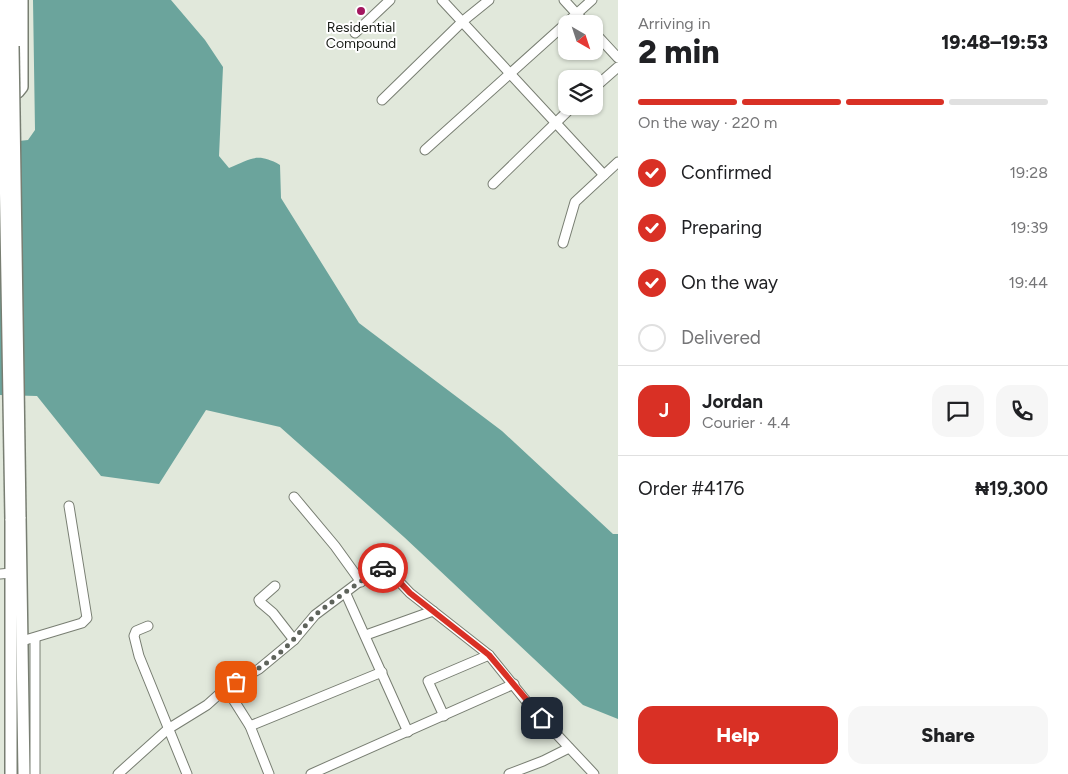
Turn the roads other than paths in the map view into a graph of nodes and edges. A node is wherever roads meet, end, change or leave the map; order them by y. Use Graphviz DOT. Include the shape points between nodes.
graph roads {
  1 [pos="3,0"];
  2 [pos="12,0"];
  3 [pos="22,0"];
  4 [pos="390,0"];
  5 [pos="442,0"];
  6 [pos="489,0"];
  7 [pos="564,0"];
  8 [pos="592,0"];
  9 [pos="577,14"];
  10 [pos="463,21"];
  11 [pos="355,33"];
  12 [pos="603,42"];
  13 [pos="8,46"];
  14 [pos="618,58"];
  15 [pos="618,68"];
  16 [pos="508,72"];
  17 [pos="603,80"];
  18 [pos="0,93"];
  19 [pos="382,100"];
  20 [pos="563,115"];
  21 [pos="555,122"];
  22 [pos="425,150"];
  23 [pos="618,162"];
  24 [pos="604,175"];
  25 [pos="493,184"];
  26 [pos="563,243"];
  27 [pos="294,497"];
  28 [pos="69,506"];
  29 [pos="16,518"];
  30 [pos="5,573"];
  31 [pos="360,582"];
  32 [pos="275,586"];
  33 [pos="346,594"];
  34 [pos="433,612"];
  35 [pos="148,626"];
  36 [pos="366,635"];
  37 [pos="35,638"];
  38 [pos="294,640"];
  39 [pos="22,641"];
  40 [pos="489,655"];
  41 [pos="382,672"];
  42 [pos="514,684"];
  43 [pos="226,688"];
  44 [pos="444,716"];
  45 [pos="250,726"];
  46 [pos="168,729"];
  47 [pos="408,732"];
  48 [pos="569,748"];
  49 [pos="11,774"];
  50 [pos="24,774"];
  51 [pos="35,774"];
  52 [pos="118,774"];
  53 [pos="187,774"];
  54 [pos="269,774"];
  55 [pos="311,774"];
  56 [pos="509,774"];
  57 [pos="594,774"];
  1 -- 13 [label="main road"];
  2 -- 13 [label="main road"];
  3 -- 18 [label="main road" via="22,86 18,92"];
  4 -- 11 [label="street"];
  5 -- 10 [label="street"];
  6 -- 10 [label="street"];
  7 -- 9 [label="street"];
  8 -- 9 [label="street"];
  9 -- 16 [label="street"];
  10 -- 16 [label="street"];
  10 -- 19 [label="street"];
  12 -- 14 [label="street"];
  13 -- 29 [label="main road, bridge"];
  15 -- 17 [label="street"];
  16 -- 21 [label="street"];
  16 -- 22 [label="street"];
  20 -- 21 [label="street"];
  21 -- 24 [label="street"];
  21 -- 25 [label="street"];
  23 -- 24 [label="street"];
  24 -- 26 [label="street" via="575,202"];
  27 -- 31 [label="street"];
  28 -- 37 [label="street" via="87,618 82,623"];
  29 -- 30 [label="main road"];
  29 -- 39 [label="main road"];
  30 -- 49 [label="main road"];
  31 -- 33 [label="street"];
  31 -- 34 [label="street" via="377,570 386,569"];
  32 -- 38 [label="street" via="259,600"];
  33 -- 36 [label="street"];
  33 -- 38 [label="street" via="315,616"];
  34 -- 36 [label="street"];
  34 -- 40 [label="street"];
  35 -- 46 [label="street" via="136,631 134,636"];
  36 -- 41 [label="street"];
  37 -- 39 [label="street"];
  37 -- 51 [label="street"];
  38 -- 43 [label="street" via="259,669"];
  39 -- 50 [label="main road"];
  40 -- 42 [label="street"];
  40 -- 44 [label="street" via="428,681"];
  41 -- 45 [label="street"];
  41 -- 47 [label="street"];
  42 -- 44 [label="street"];
  42 -- 48 [label="street"];
  43 -- 45 [label="street"];
  43 -- 46 [label="street" via="207,705"];
  44 -- 47 [label="street"];
  45 -- 54 [label="street"];
  46 -- 52 [label="street"];
  46 -- 53 [label="street"];
  47 -- 55 [label="street"];
  48 -- 56 [label="street"];
  48 -- 57 [label="street"];
}
